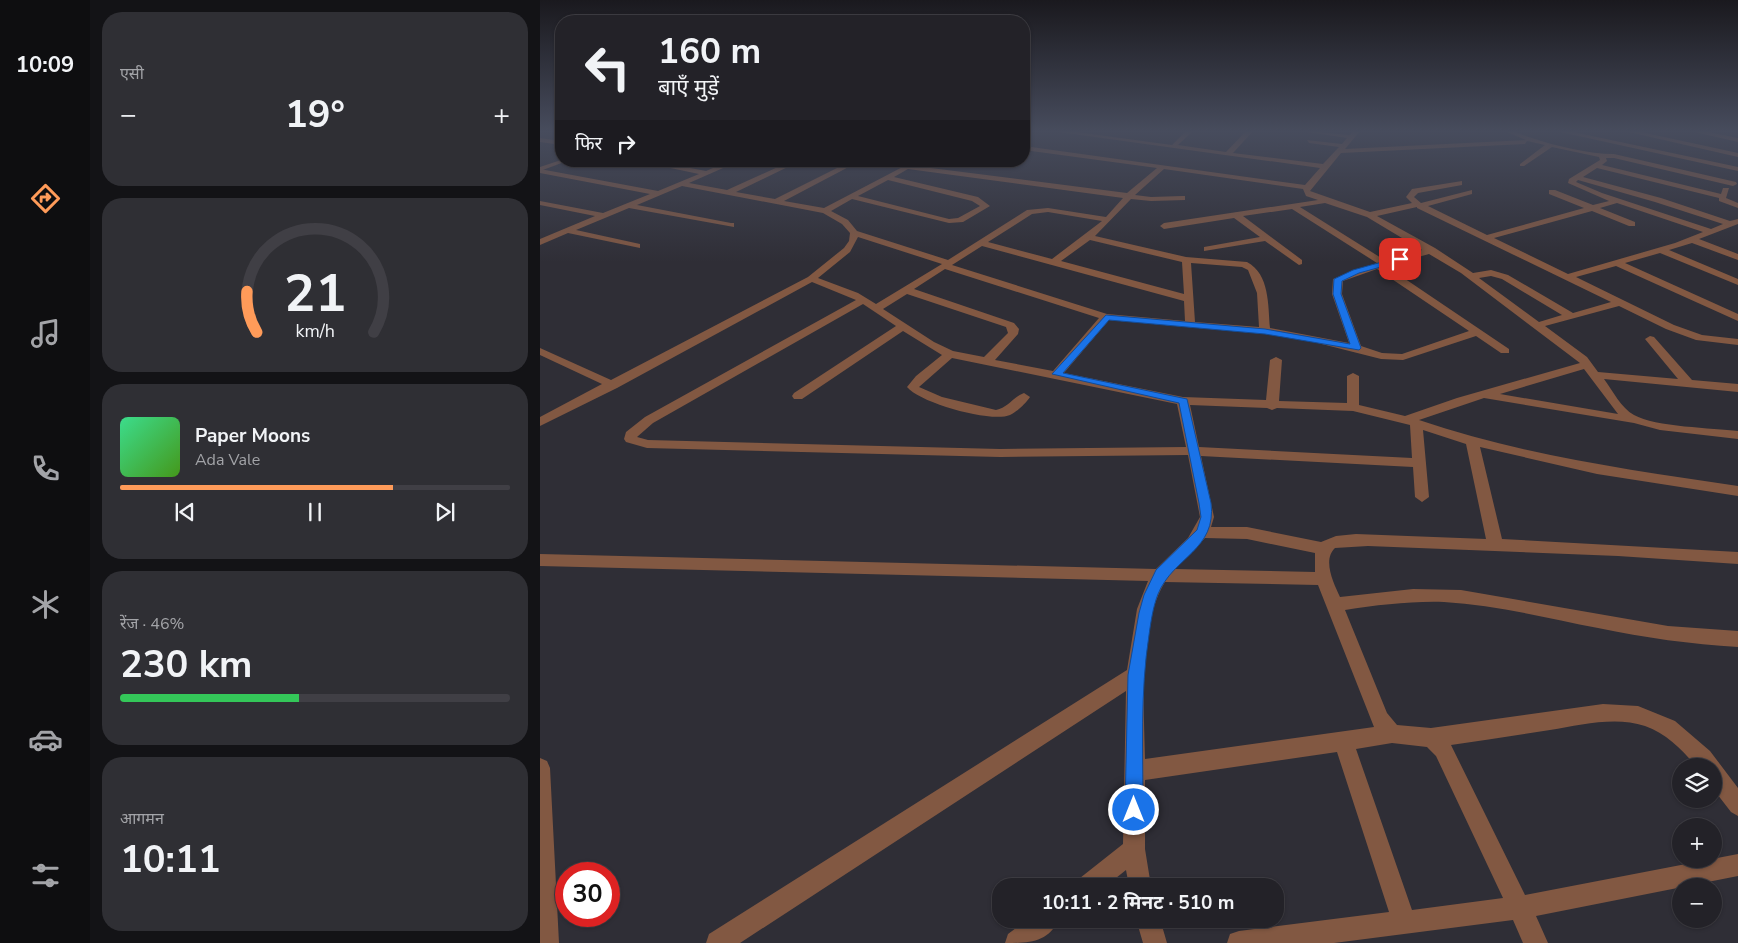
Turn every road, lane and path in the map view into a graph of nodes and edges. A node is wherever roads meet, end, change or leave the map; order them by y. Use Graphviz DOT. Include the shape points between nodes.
graph roads {
  1 [pos="561,174"];
  2 [pos="706,174"];
  3 [pos="769,174"];
  4 [pos="831,174"];
  5 [pos="894,174"];
  6 [pos="961,174"];
  7 [pos="1156,174"];
  8 [pos="1209,174"];
  9 [pos="1320,174"];
  10 [pos="1583,174"];
  11 [pos="1634,174"];
  12 [pos="1658,174"];
  13 [pos="1698,174"];
  14 [pos="887,178"];
  15 [pos="1577,178"];
  16 [pos="1736,182"];
  17 [pos="1459,183"];
  18 [pos="683,184"];
  19 [pos="1307,187"];
  20 [pos="729,192"];
  21 [pos="1469,192"];
  22 [pos="1552,192"];
  23 [pos="660,193"];
  24 [pos="1724,193"];
  25 [pos="852,196"];
  26 [pos="1130,196"];
  27 [pos="1182,198"];
  28 [pos="777,201"];
  29 [pos="1326,201"];
  30 [pos="1617,201"];
  31 [pos="540,203"];
  32 [pos="1419,205"];
  33 [pos="629,206"];
  34 [pos="1293,206"];
  35 [pos="1738,206"];
  36 [pos="1592,208"];
  37 [pos="826,211"];
  38 [pos="1236,215"];
  39 [pos="1370,215"];
  40 [pos="605,216"];
  41 [pos="1108,220"];
  42 [pos="1734,222"];
  43 [pos="1632,224"];
  44 [pos="731,225"];
  45 [pos="1164,226"];
  46 [pos="569,231"];
  47 [pos="1712,232"];
  48 [pos="854,233"];
  49 [pos="1089,237"];
  50 [pos="1268,238"];
  51 [pos="1486,238"];
  52 [pos="1693,240"];
  53 [pos="540,242"];
  54 [pos="981,243"];
  55 [pos="637,246"];
  56 [pos="1207,249"];
  57 [pos="1432,250"];
  58 [pos="1661,250"];
  59 [pos="1738,257"];
  60 [pos="1186,260"];
  61 [pos="1054,262"];
  62 [pos="1299,262"];
  63 [pos="1616,262"];
  64 [pos="946,264"];
  65 [pos="1381,264"];
  66 [pos="1472,276"];
  67 [pos="1567,277"];
  68 [pos="811,279"];
  69 [pos="1738,282"];
  70 [pos="906,290"];
  71 [pos="1189,299"];
  72 [pos="862,300"];
  73 [pos="1620,303"];
  74 [pos="876,309"];
  75 [pos="1571,316"];
  76 [pos="1106,317"];
  77 [pos="1738,318"];
  78 [pos="1190,325"];
  79 [pos="1538,325"];
  80 [pos="902,326"];
  81 [pos="1265,332"];
  82 [pos="1477,332"];
  83 [pos="1650,340"];
  84 [pos="1738,342"];
  85 [pos="1356,348"];
  86 [pos="1505,351"];
  87 [pos="540,352"];
  88 [pos="950,354"];
  89 [pos="1276,360"];
  90 [pos="987,361"];
  91 [pos="1588,364"];
  92 [pos="1057,374"];
  93 [pos="1596,375"];
  94 [pos="1353,376"];
  95 [pos="1688,383"];
  96 [pos="613,385"];
  97 [pos="1738,388"];
  98 [pos="1483,394"];
  99 [pos="798,396"];
  100 [pos="1024,397"];
  101 [pos="1183,401"];
  102 [pos="1272,406"];
  103 [pos="1353,407"];
  104 [pos="1411,421"];
  105 [pos="540,422"];
  106 [pos="1639,422"];
  107 [pos="1738,435"];
  108 [pos="1472,441"];
  109 [pos="1194,451"];
  110 [pos="1418,463"];
  111 [pos="1738,491"];
  112 [pos="1422,497"];
  113 [pos="1202,532"];
  114 [pos="1495,544"];
  115 [pos="1324,549"];
  116 [pos="1738,558"];
  117 [pos="540,560"];
  118 [pos="1161,574"];
  119 [pos="1324,579"];
  120 [pos="1333,605"];
  121 [pos="1735,641"];
  122 [pos="1135,675"];
  123 [pos="1392,734"];
  124 [pos="1431,738"];
  125 [pos="1342,741"];
  126 [pos="1701,758"];
  127 [pos="540,768"];
  128 [pos="1134,771"];
  129 [pos="1722,783"];
  130 [pos="1738,805"];
  131 [pos="1134,849"];
  132 [pos="1738,865"];
  133 [pos="1098,878"];
  134 [pos="1139,878"];
  135 [pos="1519,908"];
  136 [pos="1404,922"];
  137 [pos="1036,928"];
  138 [pos="1151,928"];
  139 [pos="547,943"];
  140 [pos="718,943"];
  141 [pos="1017,943"];
  142 [pos="1155,943"];
  143 [pos="1239,943"];
  144 [pos="1536,943"];
  1 -- 23 [label="street"];
  2 -- 18 [label="street"];
  3 -- 20 [label="street"];
  4 -- 28 [label="street"];
  5 -- 14 [label="street"];
  6 -- 26 [label="street"];
  7 -- 26 [label="street"];
  8 -- 19 [label="street"];
  9 -- 19 [label="street"];
  10 -- 15 [label="street"];
  11 -- 24 [label="street"];
  12 -- 24 [label="street"];
  13 -- 16 [label="street"];
  14 -- 25 [label="street"];
  14 -- 25 [label="street" via="975,199 986,206 960,220 949,221"];
  15 -- 30 [label="street" via="1572,182 1574,185"];
  15 -- 42 [label="street"];
  16 -- 24 [label="street"];
  17 -- 32 [label="street" via="1415,191 1410,197"];
  18 -- 20 [label="street"];
  18 -- 23 [label="street"];
  19 -- 29 [label="street" via="1309,194"];
  20 -- 28 [label="street"];
  21 -- 32 [label="street"];
  22 -- 36 [label="street"];
  23 -- 33 [label="street"];
  24 -- 35 [label="street" via="1725,201"];
  25 -- 37 [label="street"];
  26 -- 27 [label="street"];
  26 -- 41 [label="street"];
  28 -- 37 [label="street"];
  29 -- 34 [label="street"];
  29 -- 39 [label="street"];
  30 -- 36 [label="street"];
  30 -- 47 [label="street"];
  31 -- 40 [label="street"];
  32 -- 39 [label="street"];
  32 -- 51 [label="street"];
  33 -- 40 [label="street"];
  33 -- 44 [label="street"];
  34 -- 38 [label="street"];
  34 -- 65 [label="street"];
  36 -- 43 [label="street"];
  36 -- 51 [label="street"];
  37 -- 48 [label="street" via="845,222"];
  38 -- 45 [label="street"];
  38 -- 50 [label="street"];
  39 -- 57 [label="street"];
  40 -- 46 [label="street"];
  41 -- 49 [label="street"];
  41 -- 54 [label="street" via="1059,211 1035,211 1023,215"];
  42 -- 47 [label="street"];
  46 -- 53 [label="street"];
  46 -- 55 [label="street"];
  47 -- 52 [label="street"];
  48 -- 64 [label="street"];
  48 -- 68 [label="street" via="847,250"];
  49 -- 60 [label="street"];
  49 -- 61 [label="street"];
  50 -- 56 [label="street"];
  50 -- 62 [label="street"];
  51 -- 67 [label="street"];
  52 -- 58 [label="street"];
  52 -- 59 [label="street"];
  54 -- 61 [label="street"];
  54 -- 64 [label="street"];
  57 -- 65 [label="street"];
  57 -- 66 [label="street"];
  58 -- 63 [label="street"];
  58 -- 69 [label="street"];
  60 -- 71 [label="street"];
  60 -- 81 [label="street" via="1253,267 1259,277"];
  61 -- 71 [label="street"];
  63 -- 67 [label="street"];
  63 -- 77 [label="street"];
  64 -- 70 [label="street"];
  64 -- 76 [label="street"];
  65 -- 82 [label="street"];
  65 -- 85 [label="street" via="1338,279 1336,286"];
  66 -- 75 [label="street" via="1491,273 1506,277"];
  66 -- 79 [label="street"];
  67 -- 73 [label="street"];
  68 -- 72 [label="street" via="846,290"];
  68 -- 96 [label="street"];
  70 -- 74 [label="street"];
  70 -- 90 [label="street" via="1010,325 1014,329 1013,334"];
  71 -- 78 [label="street"];
  72 -- 74 [label="street"];
  72 -- 109 [label="street" via="649,420 636,429 631,439 647,444 1000,453"];
  73 -- 75 [label="street"];
  73 -- 84 [label="street" via="1688,334"];
  74 -- 80 [label="street"];
  75 -- 79 [label="street"];
  76 -- 78 [label="street"];
  76 -- 92 [label="street"];
  78 -- 81 [label="street"];
  79 -- 91 [label="street"];
  80 -- 88 [label="street"];
  80 -- 99 [label="street"];
  81 -- 85 [label="street"];
  82 -- 85 [label="street" via="1403,357 1381,356"];
  82 -- 86 [label="street"];
  83 -- 95 [label="street"];
  87 -- 96 [label="street"];
  88 -- 90 [label="street"];
  88 -- 100 [label="street" via="920,378 913,387 915,390 926,396 996,414 1007,412"];
  89 -- 102 [label="street"];
  90 -- 92 [label="street"];
  91 -- 93 [label="street"];
  91 -- 98 [label="street"];
  92 -- 101 [label="street"];
  93 -- 95 [label="street"];
  93 -- 106 [label="street" via="1624,414"];
  94 -- 103 [label="street"];
  95 -- 97 [label="street"];
  96 -- 105 [label="street"];
  98 -- 104 [label="street"];
  98 -- 106 [label="street"];
  101 -- 102 [label="street"];
  101 -- 109 [label="street"];
  102 -- 103 [label="street"];
  103 -- 104 [label="street"];
  104 -- 108 [label="street"];
  104 -- 110 [label="street"];
  106 -- 107 [label="street"];
  108 -- 111 [label="street" via="1598,469"];
  108 -- 114 [label="street"];
  109 -- 110 [label="street"];
  109 -- 113 [label="street" via="1207,517"];
  110 -- 112 [label="street"];
  113 -- 115 [label="street" via="1247,533"];
  113 -- 118 [label="street"];
  114 -- 115 [label="street" via="1353,540 1330,543"];
  114 -- 116 [label="street"];
  115 -- 119 [label="street" via="1320,561"];
  117 -- 118 [label="street"];
  118 -- 119 [label="street"];
  118 -- 122 [label="street" via="1150,595"];
  119 -- 120 [label="street"];
  120 -- 121 [label="street" via="1399,596 1460,597 1674,636"];
  120 -- 123 [label="street" via="1380,719"];
  122 -- 128 [label="street"];
  122 -- 140 [label="street"];
  123 -- 124 [label="street"];
  123 -- 125 [label="street"];
  124 -- 126 [label="street" via="1603,713 1625,713 1640,715 1664,726"];
  124 -- 135 [label="street" via="1448,756"];
  125 -- 128 [label="street"];
  125 -- 136 [label="street"];
  127 -- 139 [label="street"];
  128 -- 131 [label="street"];
  129 -- 130 [label="street"];
  131 -- 133 [label="street"];
  131 -- 134 [label="street"];
  132 -- 135 [label="street"];
  135 -- 136 [label="street"];
  135 -- 144 [label="street"];
  136 -- 143 [label="street"];
  137 -- 141 [label="street"];
  138 -- 142 [label="street"];
}
